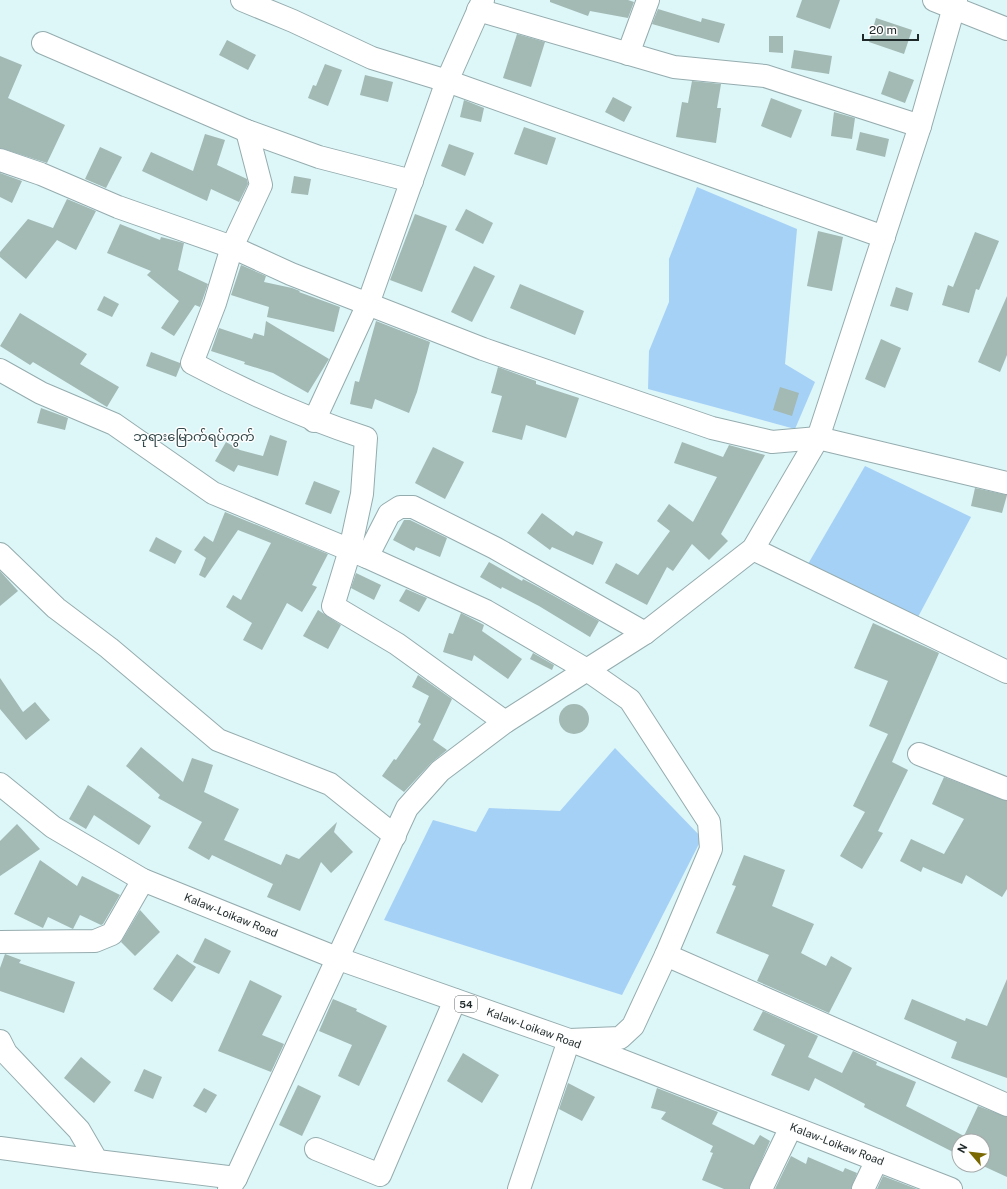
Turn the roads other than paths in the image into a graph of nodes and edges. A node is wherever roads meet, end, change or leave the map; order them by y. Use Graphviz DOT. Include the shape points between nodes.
graph roads {
  1 [pos="242,0"];
  2 [pos="648,0"];
  3 [pos="934,0"];
  4 [pos="955,4"];
  5 [pos="480,5"];
  6 [pos="1007,28"];
  7 [pos="43,43"];
  8 [pos="628,54"];
  9 [pos="447,81"];
  10 [pos="920,126"];
  11 [pos="247,131"];
  12 [pos="0,160"];
  13 [pos="412,181"];
  14 [pos="884,237"];
  15 [pos="232,247"];
  16 [pos="368,304"];
  17 [pos="0,370"];
  18 [pos="314,421"];
  19 [pos="818,438"];
  20 [pos="1007,483"];
  21 [pos="753,549"];
  22 [pos="0,554"];
  23 [pos="358,554"];
  24 [pos="645,633"];
  25 [pos="587,670"];
  26 [pos="1007,672"];
  27 [pos="505,722"];
  28 [pos="919,754"];
  29 [pos="0,784"];
  30 [pos="1007,789"];
  31 [pos="395,836"];
  32 [pos="143,880"];
  33 [pos="0,942"];
  34 [pos="666,955"];
  35 [pos="338,959"];
  36 [pos="455,1000"];
  37 [pos="0,1040"];
  38 [pos="569,1040"];
  39 [pos="1007,1105"];
  40 [pos="791,1127"];
  41 [pos="0,1148"];
  42 [pos="316,1149"];
  43 [pos="877,1160"];
  44 [pos="97,1161"];
  45 [pos="232,1184"];
  46 [pos="520,1189"];
  47 [pos="761,1189"];
  48 [pos="863,1189"];
  49 [pos="951,1189"];
  1 -- 9 [label="street" via="293,20 372,58"];
  2 -- 8 [label="street"];
  3 -- 4 [label="street"];
  4 -- 6 [label="street"];
  4 -- 10 [label="street"];
  5 -- 8 [label="street"];
  5 -- 9 [label="street"];
  7 -- 11 [label="street"];
  8 -- 10 [label="street" via="674,67 765,76"];
  9 -- 13 [label="street"];
  9 -- 14 [label="street"];
  10 -- 14 [label="street"];
  11 -- 13 [label="street" via="320,157"];
  11 -- 15 [label="street" via="261,185"];
  12 -- 15 [label="street" via="41,174 124,209"];
  13 -- 16 [label="street"];
  14 -- 19 [label="street"];
  15 -- 16 [label="street"];
  15 -- 18 [label="street" via="215,303 192,363 242,389"];
  16 -- 18 [label="street"];
  16 -- 19 [label="street" via="483,349 712,428 772,442"];
  17 -- 23 [label="street" via="41,393 114,424 213,493"];
  18 -- 23 [label="street" via="366,438"];
  19 -- 20 [label="street"];
  19 -- 21 [label="street"];
  21 -- 24 [label="street"];
  21 -- 26 [label="street"];
  22 -- 31 [label="street" via="56,608 109,648 218,740 330,784"];
  23 -- 24 [label="street" via="389,514 400,506 412,507 495,548"];
  23 -- 25 [label="street" via="486,611"];
  23 -- 27 [label="street" via="333,606 397,644"];
  24 -- 25 [label="street"];
  25 -- 27 [label="street"];
  25 -- 34 [label="street" via="630,700 709,822 711,849"];
  27 -- 31 [label="street" via="440,771 407,808"];
  28 -- 30 [label="street"];
  29 -- 32 [label="street, Kalaw-Loikaw Road / 54" via="53,827"];
  31 -- 35 [label="street"];
  32 -- 33 [label="street" via="112,934 95,941"];
  32 -- 35 [label="street, Kalaw-Loikaw Road / 54"];
  34 -- 38 [label="street" via="633,1026 620,1038"];
  34 -- 39 [label="street"];
  35 -- 36 [label="street, Kalaw-Loikaw Road / 54"];
  35 -- 45 [label="street"];
  36 -- 38 [label="street, Kalaw-Loikaw Road / 54"];
  36 -- 42 [label="street" via="380,1175"];
  37 -- 44 [label="street" via="6,1053 79,1130"];
  38 -- 40 [label="street, Kalaw-Loikaw Road / 54"];
  38 -- 46 [label="street"];
  40 -- 43 [label="street, Kalaw-Loikaw Road / 54"];
  40 -- 47 [label="street"];
  41 -- 44 [label="street"];
  43 -- 48 [label="street"];
  43 -- 49 [label="street, Kalaw-Loikaw Road / 54"];
  44 -- 45 [label="street"];
}
